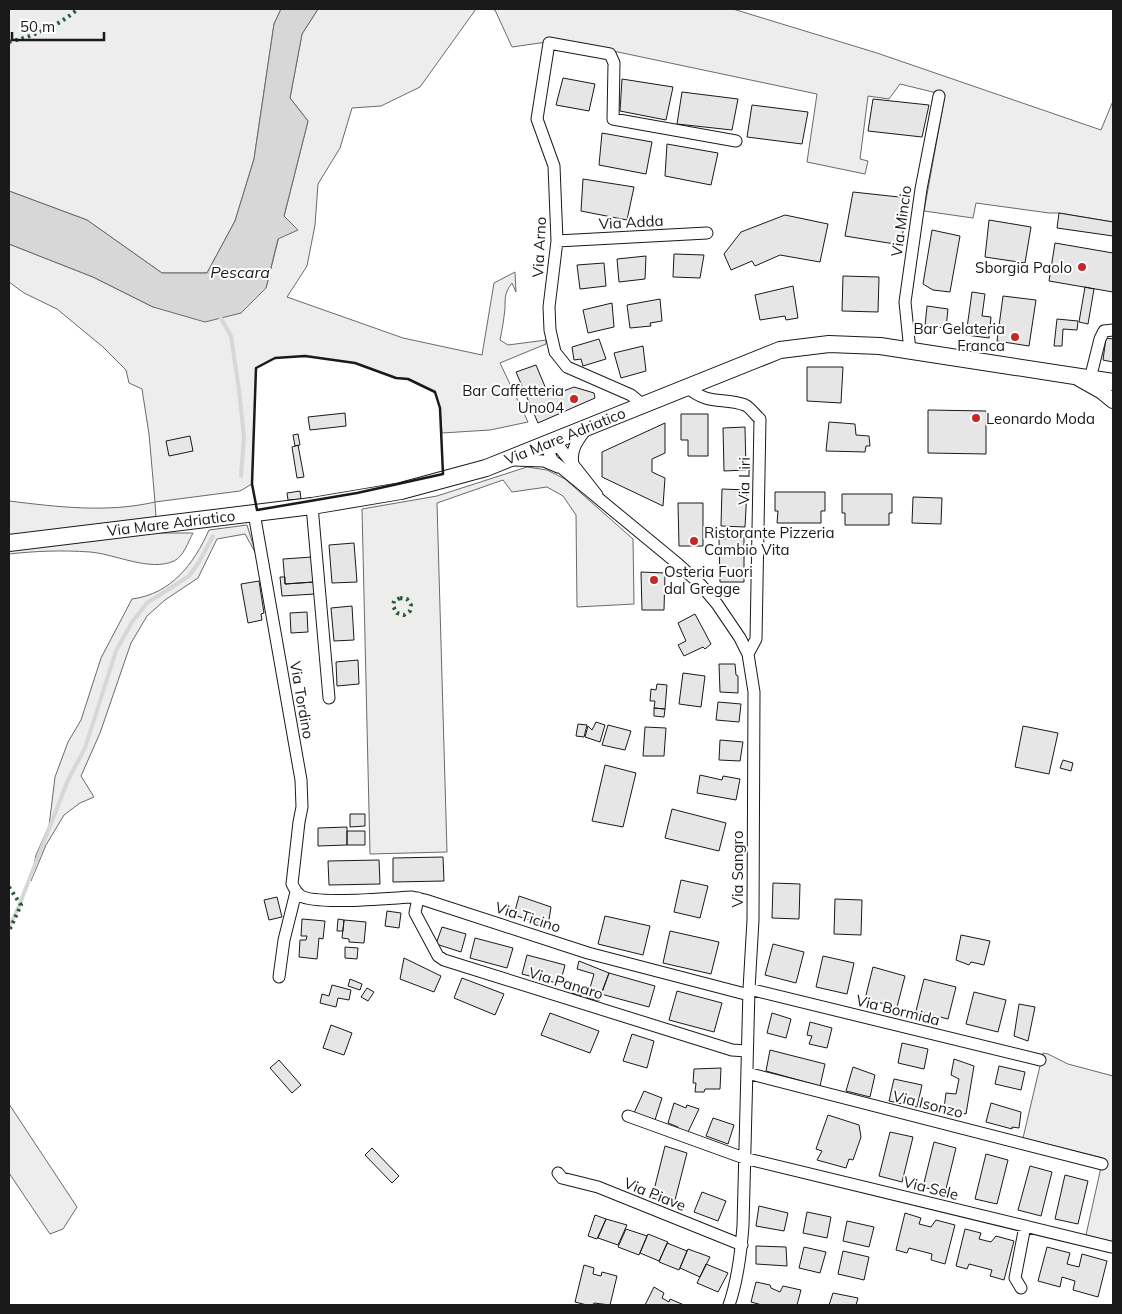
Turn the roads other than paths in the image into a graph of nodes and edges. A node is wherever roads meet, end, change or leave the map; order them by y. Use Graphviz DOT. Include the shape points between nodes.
graph roads {
  1 [pos="939,96"];
  2 [pos="736,141"];
  3 [pos="707,233"];
  4 [pos="557,241"];
  5 [pos="1113,330"];
  6 [pos="910,351"];
  7 [pos="1082,378"];
  8 [pos="1113,382"];
  9 [pos="687,387"];
  10 [pos="1113,400"];
  11 [pos="643,405"];
  12 [pos="588,427"];
  13 [pos="546,444"];
  14 [pos="504,461"];
  15 [pos="568,467"];
  16 [pos="312,506"];
  17 [pos="254,513"];
  18 [pos="9,542"];
  19 [pos="748,654"];
  20 [pos="329,698"];
  21 [pos="296,892"];
  22 [pos="418,898"];
  23 [pos="279,977"];
  24 [pos="749,992"];
  25 [pos="747,1051"];
  26 [pos="1040,1060"];
  27 [pos="747,1074"];
  28 [pos="628,1116"];
  29 [pos="744,1158"];
  30 [pos="1102,1164"];
  31 [pos="558,1173"];
  32 [pos="1025,1226"];
  33 [pos="742,1245"];
  34 [pos="1111,1247"];
  35 [pos="1021,1288"];
  36 [pos="729,1305"];
  1 -- 6 [label="street, Via Mincio" via="921,189 905,302"];
  2 -- 4 [label="street, Via Arno" via="613,119 614,63 610,54 549,43 537,119 554,166"];
  3 -- 4 [label="street, Via Adda"];
  4 -- 11 [label="street, Via Arno" via="549,307 555,352 567,367 631,395"];
  5 -- 7 [label="street" via="1104,331"];
  6 -- 7 [label="main road, Via Mare Adriatico"];
  6 -- 9 [label="main road, Via Mare Adriatico" via="829,344 780,350"];
  7 -- 8 [label="main road, Via Mare Adriatico"];
  7 -- 10 [label="street"];
  9 -- 11 [label="main road, Via Mare Adriatico"];
  9 -- 19 [label="street, Via Liri" via="709,400 746,406 760,419 756,639"];
  11 -- 12 [label="main road, Via Mare Adriatico"];
  12 -- 13 [label="main road, Via Mare Adriatico"];
  12 -- 15 [label="street" via="576,442"];
  13 -- 14 [label="main road, Via Mare Adriatico"];
  13 -- 15 [label="street, Via Sangro" via="552,460"];
  14 -- 15 [label="street, Via Sangro" via="544,461"];
  14 -- 16 [label="main road, Via Mare Adriatico" via="401,491"];
  15 -- 19 [label="street, Via Sangro" via="701,585 731,623"];
  16 -- 17 [label="main road, Via Mare Adriatico"];
  16 -- 20 [label="street"];
  17 -- 18 [label="main road, Via Mare Adriatico"];
  17 -- 21 [label="street, Via Tordino" via="301,780 302,807 292,884"];
  19 -- 24 [label="street, Via Sangro" via="754,692"];
  21 -- 22 [label="street, Via Ticino" via="302,897 325,901"];
  21 -- 23 [label="street, Via Tordino"];
  22 -- 24 [label="street, Via Ticino" via="588,953"];
  22 -- 25 [label="street, Via Panaro" via="416,913 438,956 444,960 732,1050"];
  24 -- 25 [label="street, Via Sangro"];
  24 -- 26 [label="street, Via Bormida"];
  25 -- 27 [label="street, Via Sangro"];
  27 -- 29 [label="street, Via Sangro"];
  27 -- 30 [label="street, Via Isonzo"];
  28 -- 29 [label="street, Via Sele"];
  29 -- 32 [label="street, Via Sele"];
  29 -- 33 [label="street, Via Sangro"];
  31 -- 33 [label="street, Via Piave" via="562,1178 598,1187"];
  32 -- 34 [label="street, Via Sele"];
  32 -- 35 [label="street" via="1015,1278"];
  33 -- 36 [label="street, Via Sangro"];
}
